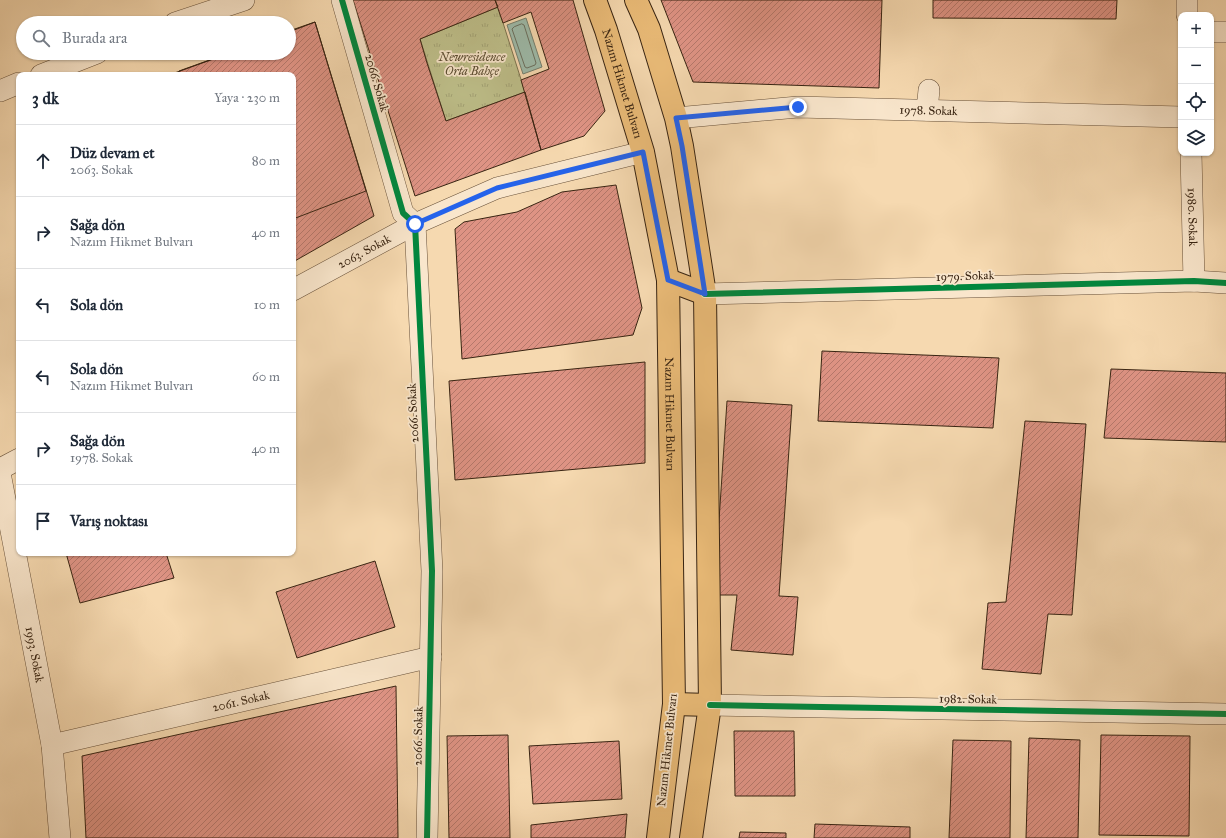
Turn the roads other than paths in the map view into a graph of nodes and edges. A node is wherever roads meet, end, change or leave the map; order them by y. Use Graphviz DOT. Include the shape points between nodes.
graph roads {
  1 [pos="244,0"];
  2 [pos="342,0"];
  3 [pos="595,0"];
  4 [pos="636,0"];
  5 [pos="1187,0"];
  6 [pos="1187,12"];
  7 [pos="196,16"];
  8 [pos="1214,32"];
  9 [pos="1226,32"];
  10 [pos="79,60"];
  11 [pos="49,72"];
  12 [pos="16,85"];
  13 [pos="0,91"];
  14 [pos="1178,117"];
  15 [pos="676,118"];
  16 [pos="643,152"];
  17 [pos="1191,156"];
  18 [pos="415,224"];
  19 [pos="668,280"];
  20 [pos="1194,281"];
  21 [pos="1226,283"];
  22 [pos="296,288"];
  23 [pos="705,294"];
  24 [pos="16,461"];
  25 [pos="0,469"];
  26 [pos="0,473"];
  27 [pos="431,657"];
  28 [pos="674,704"];
  29 [pos="710,705"];
  30 [pos="1226,714"];
  31 [pos="52,745"];
  32 [pos="60,838"];
  33 [pos="427,838"];
  34 [pos="658,838"];
  35 [pos="691,838"];
  1 -- 7 [label="street"];
  2 -- 18 [label="street, 2066. Sokak" via="375,99 403,213"];
  3 -- 16 [label="main road, Nazım Hikmet Bulvarı"];
  4 -- 15 [label="main road" via="649,29"];
  5 -- 6 [label="street"];
  8 -- 9 [label="street"];
  10 -- 11 [label="street"];
  12 -- 13 [label="street"];
  14 -- 15 [label="street, 1978. Sokak" via="928,100 798,107"];
  15 -- 23 [label="main road"];
  16 -- 18 [label="street, 2063. Sokak" via="497,188"];
  16 -- 19 [label="main road, Nazım Hikmet Bulvarı"];
  17 -- 20 [label="street, 1980. Sokak"];
  18 -- 22 [label="street, 2063. Sokak"];
  18 -- 27 [label="street, 2066. Sokak" via="432,572"];
  19 -- 23 [label="main road"];
  19 -- 28 [label="main road, Nazım Hikmet Bulvarı"];
  20 -- 21 [label="street, 1979. Sokak"];
  20 -- 23 [label="street, 1979. Sokak"];
  23 -- 29 [label="main road"];
  24 -- 25 [label="street"];
  26 -- 31 [label="street, 1993. Sokak"];
  27 -- 31 [label="street, 2061. Sokak"];
  27 -- 33 [label="street, 2066. Sokak"];
  28 -- 29 [label="main road"];
  28 -- 34 [label="main road, Nazım Hikmet Bulvarı"];
  29 -- 30 [label="street, 1982. Sokak"];
  29 -- 35 [label="main road"];
  31 -- 32 [label="street, 1993. Sokak"];
}
